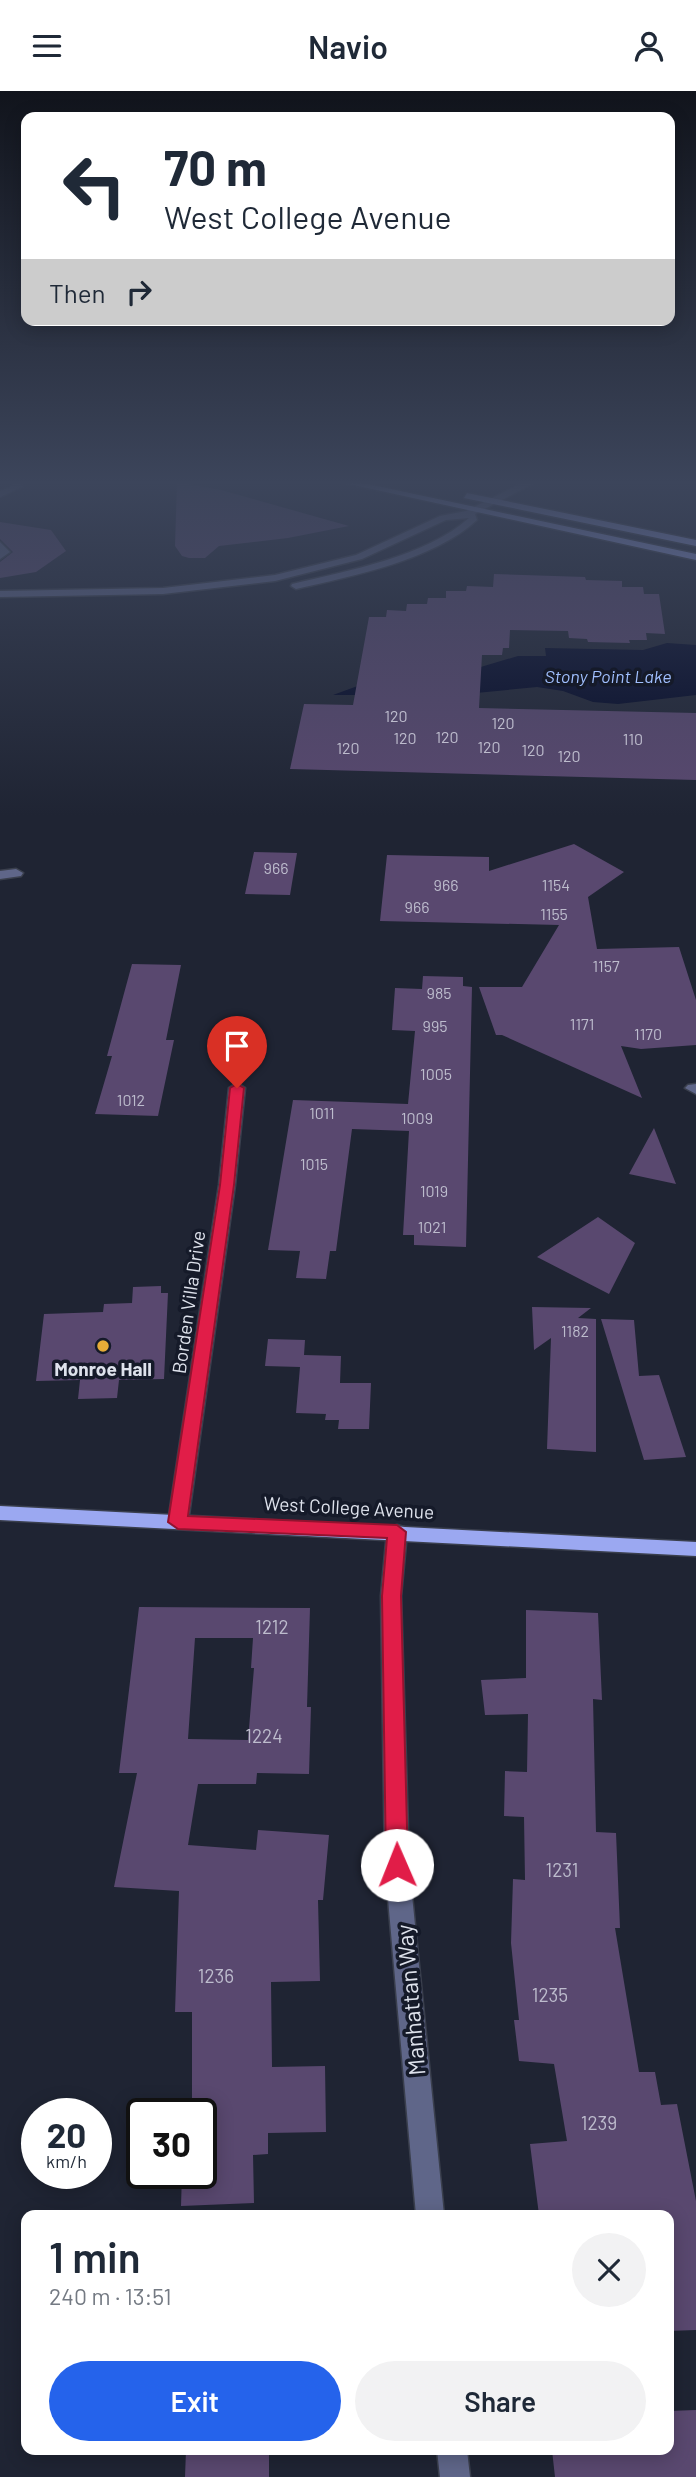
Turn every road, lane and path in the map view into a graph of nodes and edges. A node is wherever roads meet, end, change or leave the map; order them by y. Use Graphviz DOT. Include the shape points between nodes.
graph roads {
  1 [pos="35,593"];
  2 [pos="0,594"];
  3 [pos="226,596"];
  4 [pos="0,604"];
  5 [pos="16,873"];
  6 [pos="0,875"];
  7 [pos="237,1088"];
  8 [pos="0,1513"];
  9 [pos="178,1522"];
  10 [pos="397,1532"];
  11 [pos="696,1549"];
  12 [pos="430,2210"];
  13 [pos="453,2455"];
  14 [pos="455,2477"];
  1 -- 2 [label="street"];
  3 -- 4 [label="street" via="112,604"];
  5 -- 6 [label="street"];
  7 -- 9 [label="street, Borden Villa Drive"];
  8 -- 9 [label="main road, West College Avenue"];
  9 -- 10 [label="main road, West College Avenue"];
  10 -- 11 [label="main road, West College Avenue"];
  10 -- 12 [label="street, Manhattan Way" via="391,1596 397,1865"];
  13 -- 14 [label="street"];
}
